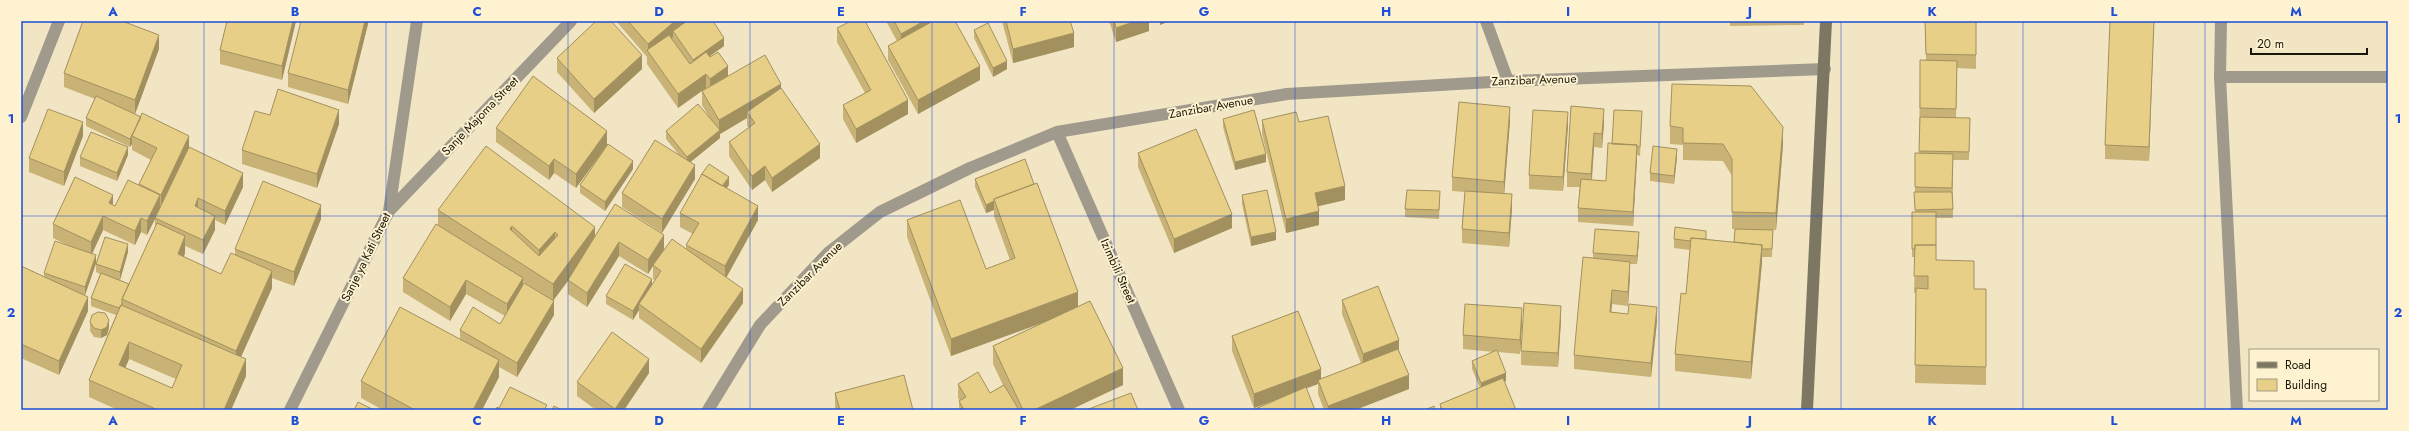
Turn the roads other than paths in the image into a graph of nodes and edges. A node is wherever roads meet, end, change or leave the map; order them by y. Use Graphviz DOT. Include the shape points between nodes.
graph roads {
  1 [pos="59,21"];
  2 [pos="417,21"];
  3 [pos="571,21"];
  4 [pos="1486,21"];
  5 [pos="1826,21"];
  6 [pos="2221,21"];
  7 [pos="1825,69"];
  8 [pos="2220,77"];
  9 [pos="2388,77"];
  10 [pos="1508,81"];
  11 [pos="21,117"];
  12 [pos="1058,132"];
  13 [pos="388,212"];
  14 [pos="290,410"];
  15 [pos="708,410"];
  16 [pos="1179,410"];
  17 [pos="1807,410"];
  18 [pos="2237,410"];
  1 -- 11 [label="street"];
  2 -- 13 [label="street, Sanje ya Kati Street"];
  3 -- 13 [label="street, Sanje Majoma Street"];
  4 -- 10 [label="street"];
  5 -- 7 [label="main road"];
  6 -- 8 [label="street"];
  7 -- 10 [label="street, Zanzibar Avenue"];
  7 -- 17 [label="main road"];
  8 -- 9 [label="street"];
  8 -- 18 [label="street"];
  10 -- 12 [label="street, Zanzibar Avenue" via="1287,94"];
  12 -- 15 [label="street, Zanzibar Avenue" via="970,168 880,212 828,252 760,325"];
  12 -- 16 [label="street, Izimbili Street"];
  13 -- 14 [label="street, Sanje ya Kati Street"];
}
